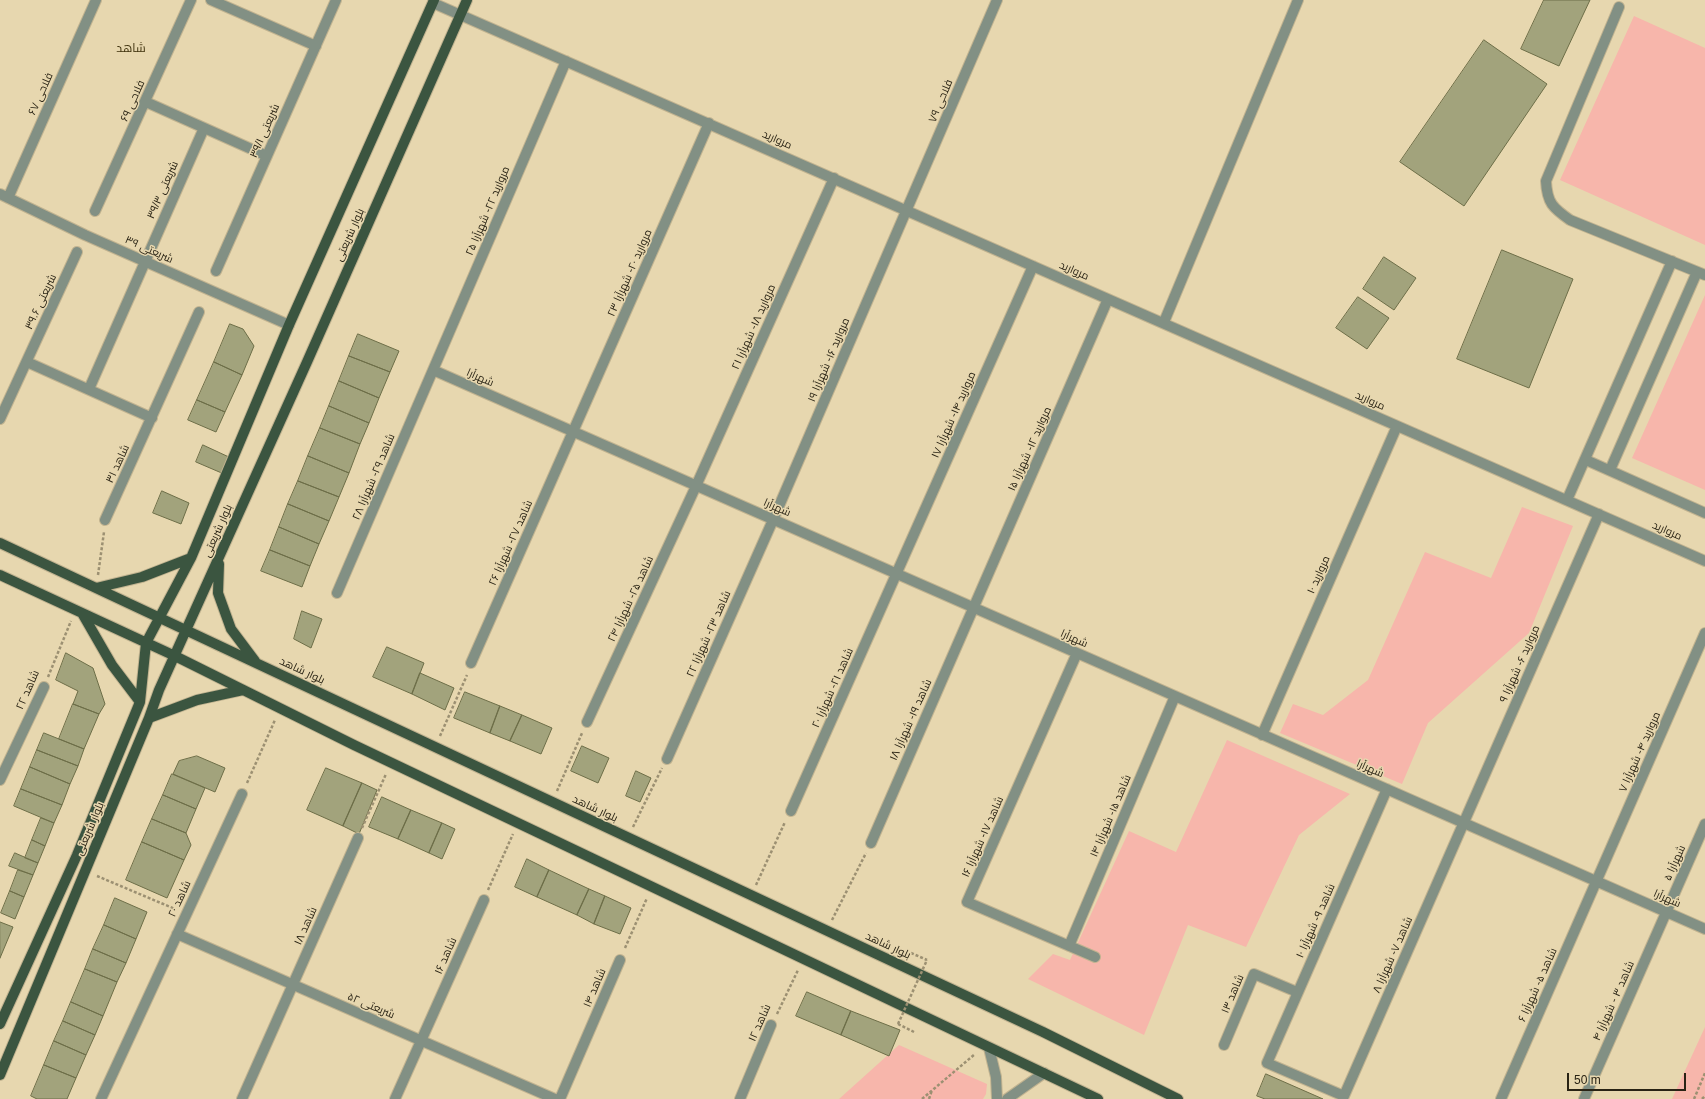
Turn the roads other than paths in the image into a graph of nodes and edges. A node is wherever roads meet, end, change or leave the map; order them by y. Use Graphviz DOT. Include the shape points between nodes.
graph roads {
  1 [pos="96,0"];
  2 [pos="191,0"];
  3 [pos="211,0"];
  4 [pos="336,0"];
  5 [pos="467,0"];
  6 [pos="997,0"];
  7 [pos="1298,0"];
  8 [pos="433,1"];
  9 [pos="1620,7"];
  10 [pos="460,15"];
  11 [pos="316,46"];
  12 [pos="566,61"];
  13 [pos="146,102"];
  14 [pos="709,123"];
  15 [pos="204,128"];
  16 [pos="267,156"];
  17 [pos="834,178"];
  18 [pos="4,196"];
  19 [pos="907,210"];
  20 [pos="95,211"];
  21 [pos="77,252"];
  22 [pos="1672,261"];
  23 [pos="145,262"];
  24 [pos="1033,266"];
  25 [pos="216,271"];
  26 [pos="1701,273"];
  27 [pos="1108,299"];
  28 [pos="199,312"];
  29 [pos="1164,322"];
  30 [pos="289,325"];
  31 [pos="27,362"];
  32 [pos="433,370"];
  33 [pos="89,389"];
  34 [pos="152,418"];
  35 [pos="0,419"];
  36 [pos="1397,426"];
  37 [pos="573,432"];
  38 [pos="1586,460"];
  39 [pos="1610,470"];
  40 [pos="696,486"];
  41 [pos="1567,500"];
  42 [pos="1705,513"];
  43 [pos="1599,514"];
  44 [pos="105,520"];
  45 [pos="773,520"];
  46 [pos="0,543"];
  47 [pos="190,558"];
  48 [pos="219,560"];
  49 [pos="1705,561"];
  50 [pos="897,574"];
  51 [pos="0,576"];
  52 [pos="96,588"];
  53 [pos="337,593"];
  54 [pos="973,608"];
  55 [pos="79,611"];
  56 [pos="159,616"];
  57 [pos="187,630"];
  58 [pos="1705,633"];
  59 [pos="146,643"];
  60 [pos="1077,653"];
  61 [pos="175,656"];
  62 [pos="256,663"];
  63 [pos="471,663"];
  64 [pos="44,687"];
  65 [pos="243,690"];
  66 [pos="1175,696"];
  67 [pos="140,702"];
  68 [pos="149,718"];
  69 [pos="587,722"];
  70 [pos="1262,734"];
  71 [pos="667,758"];
  72 [pos="0,780"];
  73 [pos="1387,789"];
  74 [pos="242,794"];
  75 [pos="790,811"];
  76 [pos="1464,823"];
  77 [pos="1705,824"];
  78 [pos="358,838"];
  79 [pos="871,843"];
  80 [pos="1597,881"];
  81 [pos="484,900"];
  82 [pos="1666,912"];
  83 [pos="1705,929"];
  84 [pos="177,934"];
  85 [pos="1069,946"];
  86 [pos="1096,957"];
  87 [pos="620,960"];
  88 [pos="293,985"];
  89 [pos="1298,992"];
  90 [pos="0,1024"];
  91 [pos="772,1025"];
  92 [pos="421,1041"];
  93 [pos="1224,1045"];
  94 [pos="987,1046"];
  95 [pos="1267,1063"];
  96 [pos="1044,1073"];
  97 [pos="0,1075"];
  98 [pos="101,1099"];
  99 [pos="242,1099"];
  100 [pos="395,1099"];
  101 [pos="555,1099"];
  102 [pos="560,1099"];
  103 [pos="740,1099"];
  104 [pos="997,1099"];
  105 [pos="1007,1099"];
  106 [pos="1098,1099"];
  107 [pos="1178,1099"];
  108 [pos="1501,1099"];
  109 [pos="1584,1099"];
  1 -- 18 [label="street, فلاحی ۶۷"];
  2 -- 13 [label="street, فلاحی ۶۹"];
  3 -- 11 [label="street"];
  4 -- 11 [label="street, شریعتی ۳۹/۱"];
  5 -- 10 [label="main road, بلوار شریعتی"];
  6 -- 19 [label="street, فلاحی ۷۹"];
  7 -- 29 [label="street"];
  8 -- 10 [label="street, مروارید"];
  8 -- 30 [label="main road, بلوار شریعتی"];
  9 -- 22 [label="street" via="1546,181 1546,195 1554,209 1570,220"];
  10 -- 12 [label="street, مروارید"];
  10 -- 48 [label="main road, بلوار شریعتی"];
  11 -- 16 [label="street, شریعتی ۳۹/۱"];
  12 -- 14 [label="street, مروارید"];
  12 -- 32 [label="street, مروارید ۲۲- شهرآرا ۲۵"];
  13 -- 15 [label="street"];
  13 -- 20 [label="street, فلاحی ۶۹"];
  14 -- 17 [label="street, مروارید"];
  14 -- 37 [label="street, مروارید ۲۰- شهرآرا ۲۳"];
  15 -- 16 [label="street"];
  15 -- 23 [label="street, شریعتی ۳۹/۳"];
  16 -- 25 [label="street, شریعتی ۳۹/۱"];
  17 -- 19 [label="street, مروارید"];
  17 -- 40 [label="street, مروارید ۱۸- شهرآرا ۲۱"];
  18 -- 23 [label="street, شریعتی ۳۹"];
  19 -- 24 [label="street, مروارید"];
  19 -- 45 [label="street, مروارید ۱۶- شهرآرا ۱۹"];
  21 -- 31 [label="street, شریعتی ۳۹.۶"];
  22 -- 26 [label="street"];
  22 -- 38 [label="street"];
  23 -- 30 [label="street, شریعتی ۳۹"];
  23 -- 33 [label="street, شریعتی ۳۹/۳"];
  24 -- 27 [label="street, مروارید"];
  24 -- 50 [label="street, مروارید ۱۴- شهرآرا ۱۷"];
  26 -- 39 [label="street"];
  27 -- 29 [label="street, مروارید"];
  27 -- 54 [label="street, مروارید ۱۲- شهرآرا ۱۵"];
  28 -- 34 [label="street, شاهد ۳۱"];
  29 -- 36 [label="street, مروارید"];
  30 -- 47 [label="main road, بلوار شریعتی"];
  31 -- 33 [label="street"];
  31 -- 35 [label="street, شریعتی ۳۹.۶"];
  32 -- 37 [label="street, شهرآرا"];
  32 -- 53 [label="street, شاهد ۲۹- شهرآرا ۲۸"];
  33 -- 34 [label="street"];
  34 -- 44 [label="street, شاهد ۳۱"];
  36 -- 41 [label="street, مروارید"];
  36 -- 70 [label="street, مروارید ۱۰"];
  37 -- 40 [label="street, شهرآرا"];
  37 -- 63 [label="street, شاهد ۲۷- شهرآرا ۲۶"];
  38 -- 39 [label="street"];
  38 -- 41 [label="street"];
  39 -- 42 [label="street"];
  40 -- 45 [label="street, شهرآرا"];
  40 -- 69 [label="street, شاهد ۲۵- شهرآرا ۲۴"];
  41 -- 43 [label="street, مروارید"];
  43 -- 49 [label="street, مروارید"];
  43 -- 76 [label="street, مروارید ۶- شهرآرا ۹"];
  45 -- 50 [label="street, شهرآرا"];
  45 -- 71 [label="street, شاهد ۲۳- شهرآرا ۲۲"];
  46 -- 52 [label="main road, بلوار شاهد"];
  47 -- 52 [label="main road" via="142,576"];
  47 -- 56 [label="main road, بلوار شریعتی" via="174,593"];
  48 -- 57 [label="main road, بلوار شریعتی"];
  48 -- 62 [label="main road" via="218,593 231,629"];
  50 -- 54 [label="street, شهرآرا"];
  50 -- 75 [label="street, شاهد ۲۱- شهرآرا ۲۰"];
  51 -- 55 [label="main road"];
  52 -- 56 [label="main road, بلوار شاهد"];
  54 -- 60 [label="street, شهرآرا"];
  54 -- 79 [label="street, شاهد ۱۹- شهرآرا ۱۸"];
  55 -- 59 [label="main road"];
  55 -- 67 [label="main road" via="112,665"];
  56 -- 57 [label="main road, بلوار شاهد"];
  56 -- 59 [label="main road, بلوار شریعتی"];
  57 -- 61 [label="main road, بلوار شریعتی"];
  57 -- 62 [label="main road, بلوار شاهد"];
  58 -- 80 [label="street, مروارید ۴- شهرآرا ۷"];
  59 -- 61 [label="main road"];
  59 -- 67 [label="main road, بلوار شریعتی"];
  60 -- 66 [label="street, شهرآرا"];
  60 -- 85 [label="street, شاهد ۱۷- شهرآرا ۱۶" via="967,902"];
  61 -- 65 [label="main road"];
  61 -- 68 [label="main road, بلوار شریعتی"];
  62 -- 107 [label="main road, بلوار شاهد" via="1043,1032"];
  64 -- 72 [label="street, شاهد ۲۲"];
  65 -- 68 [label="main road" via="197,700"];
  65 -- 94 [label="main road"];
  66 -- 70 [label="street, شهرآرا"];
  66 -- 85 [label="street, شاهد ۱۵- شهرآرا ۱۴"];
  67 -- 90 [label="main road, بلوار شریعتی" via="77,854"];
  68 -- 97 [label="main road, بلوار شریعتی"];
  70 -- 73 [label="street, شهرآرا"];
  73 -- 76 [label="street, شهرآرا"];
  73 -- 89 [label="street, شاهد ۹- شهرآرا ۱۰"];
  74 -- 84 [label="street, شاهد ۲۰"];
  76 -- 80 [label="street, شهرآرا"];
  76 -- 95 [label="street, شاهد ۷- شهرآرا ۸" via="1344,1096"];
  77 -- 82 [label="street, شهرآرا ۵"];
  78 -- 88 [label="street, شاهد ۱۸"];
  80 -- 82 [label="street, شهرآرا"];
  80 -- 108 [label="street, شاهد ۵- شهرآرا ۶"];
  81 -- 92 [label="street, شاهد ۱۶"];
  82 -- 83 [label="street, شهرآرا"];
  82 -- 109 [label="street, شاهد ۳ - شهرآرا ۴"];
  84 -- 88 [label="street, شریعتی ۵۲"];
  84 -- 98 [label="street, شاهد ۲۰"];
  85 -- 86 [label="street, شاهد ۱۷- شهرآرا ۱۶"];
  87 -- 102 [label="street, شاهد ۱۴"];
  88 -- 92 [label="street, شریعتی ۵۲"];
  88 -- 99 [label="street, شاهد ۱۸"];
  89 -- 93 [label="street, شاهد ۱۳" via="1254,974"];
  89 -- 95 [label="street, شاهد ۹- شهرآرا ۱۰"];
  91 -- 103 [label="street, شاهد ۱۲"];
  92 -- 100 [label="street, شاهد ۱۶"];
  92 -- 101 [label="street, شریعتی ۵۲"];
  94 -- 96 [label="main road"];
  94 -- 104 [label="street" via="996,1077"];
  96 -- 105 [label="street"];
  96 -- 106 [label="main road"];
}
